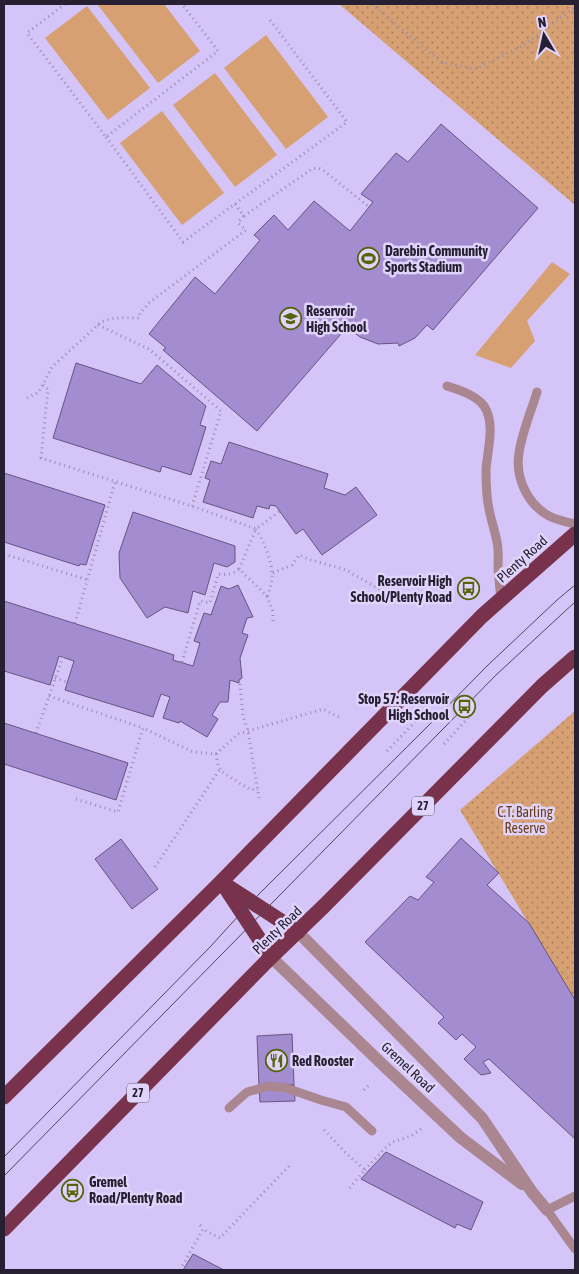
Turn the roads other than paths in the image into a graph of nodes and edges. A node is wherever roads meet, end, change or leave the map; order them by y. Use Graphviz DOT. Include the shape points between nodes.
graph roads {
  1 [pos="447,386"];
  2 [pos="537,392"];
  3 [pos="575,524"];
  4 [pos="575,534"];
  5 [pos="501,600"];
  6 [pos="575,657"];
  7 [pos="221,882"];
  8 [pos="298,932"];
  9 [pos="271,957"];
  10 [pos="4,1097"];
  11 [pos="229,1108"];
  12 [pos="372,1131"];
  13 [pos="532,1192"];
  14 [pos="575,1196"];
  15 [pos="547,1210"];
  16 [pos="4,1229"];
  17 [pos="575,1249"];
  1 -- 5 [label="lane" via="467,393 487,412 490,431 486,490 499,553"];
  2 -- 3 [label="lane" via="519,453 522,485 529,498 548,516"];
  4 -- 5 [label="highway, Plenty Road"];
  5 -- 7 [label="highway, Plenty Road"];
  6 -- 8 [label="highway, Plenty Road / 27" via="542,686"];
  7 -- 8 [label="highway"];
  7 -- 9 [label="highway"];
  7 -- 10 [label="highway, Plenty Road"];
  8 -- 9 [label="highway, Plenty Road / 27"];
  8 -- 13 [label="street, Gremel Road" via="482,1118"];
  9 -- 13 [label="street, Gremel Road" via="461,1138"];
  9 -- 16 [label="highway, Plenty Road / 27"];
  11 -- 12 [label="lane" via="247,1092 270,1086 286,1088 346,1107"];
  13 -- 15 [label="street, Gremel Road"];
  14 -- 15 [label="lane"];
  15 -- 17 [label="lane, Gremel Road"];
}
